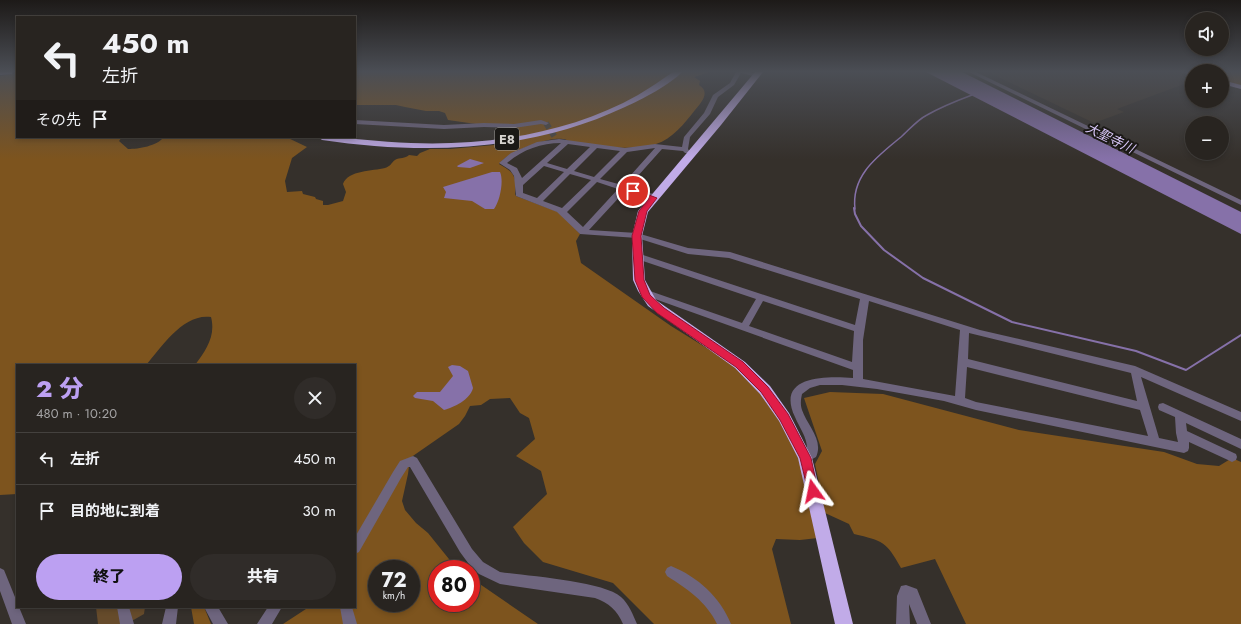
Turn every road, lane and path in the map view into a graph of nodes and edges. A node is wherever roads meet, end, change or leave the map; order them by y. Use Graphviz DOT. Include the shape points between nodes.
graph roads {
  1 [pos="620,101"];
  2 [pos="633,101"];
  3 [pos="711,101"];
  4 [pos="736,101"];
  5 [pos="1032,101"];
  6 [pos="356,122"];
  7 [pos="546,123"];
  8 [pos="356,137"];
  9 [pos="329,138"];
  10 [pos="566,142"];
  11 [pos="595,146"];
  12 [pos="661,146"];
  13 [pos="624,150"];
  14 [pos="687,152"];
  15 [pos="544,164"];
  16 [pos="569,171"];
  17 [pos="596,180"];
  18 [pos="521,183"];
  19 [pos="623,188"];
  20 [pos="654,198"];
  21 [pos="538,201"];
  22 [pos="1241,203"];
  23 [pos="563,212"];
  24 [pos="583,232"];
  25 [pos="636,236"];
  26 [pos="637,256"];
  27 [pos="644,292"];
  28 [pos="761,297"];
  29 [pos="865,298"];
  30 [pos="744,327"];
  31 [pos="965,329"];
  32 [pos="860,330"];
  33 [pos="963,362"];
  34 [pos="858,368"];
  35 [pos="1135,370"];
  36 [pos="859,383"];
  37 [pos="960,400"];
  38 [pos="1145,407"];
  39 [pos="1163,408"];
  40 [pos="1180,416"];
  41 [pos="1241,418"];
  42 [pos="1181,433"];
  43 [pos="1155,442"];
  44 [pos="1241,444"];
  45 [pos="1232,457"];
  46 [pos="805,458"];
  47 [pos="356,546"];
  48 [pos="671,572"];
  49 [pos="1,578"];
  50 [pos="123,608"];
  51 [pos="172,608"];
  52 [pos="275,608"];
  53 [pos="346,608"];
  54 [pos="19,624"];
  55 [pos="127,624"];
  56 [pos="169,624"];
  57 [pos="264,624"];
  58 [pos="350,624"];
  59 [pos="630,624"];
  60 [pos="724,624"];
  61 [pos="844,624"];
  62 [pos="903,624"];
  63 [pos="924,624"];
  1 -- 8 [label="highway, E8" via="572,120 525,132 486,138 400,141"];
  2 -- 9 [label="highway, E8" via="576,124 528,136 468,144 411,146"];
  3 -- 14 [label="street" via="706,114 685,141"];
  4 -- 14 [label="highway" via="718,124"];
  5 -- 22 [label="street"];
  6 -- 7 [label="street" via="444,127"];
  10 -- 11 [label="street"];
  10 -- 15 [label="street"];
  10 -- 18 [label="street" via="556,140 539,144 504,161 506,166 514,170"];
  11 -- 13 [label="street"];
  11 -- 16 [label="street"];
  12 -- 13 [label="street"];
  12 -- 14 [label="street"];
  12 -- 19 [label="street"];
  13 -- 17 [label="street"];
  14 -- 20 [label="highway"];
  15 -- 16 [label="street"];
  15 -- 18 [label="street"];
  16 -- 17 [label="street"];
  16 -- 21 [label="street"];
  17 -- 19 [label="street"];
  17 -- 23 [label="street"];
  18 -- 21 [label="street" via="519,194"];
  19 -- 20 [label="street"];
  19 -- 24 [label="street"];
  20 -- 25 [label="highway" via="643,211"];
  21 -- 23 [label="street"];
  23 -- 24 [label="street"];
  24 -- 25 [label="street"];
  25 -- 26 [label="highway"];
  25 -- 29 [label="street" via="688,251 730,255"];
  26 -- 27 [label="highway" via="639,280"];
  26 -- 28 [label="street"];
  27 -- 30 [label="street"];
  27 -- 46 [label="highway" via="660,310 724,352 753,377 784,417"];
  28 -- 30 [label="street"];
  28 -- 32 [label="street"];
  29 -- 31 [label="street"];
  29 -- 32 [label="street"];
  30 -- 34 [label="street"];
  31 -- 33 [label="street"];
  31 -- 35 [label="street"];
  32 -- 34 [label="street"];
  33 -- 37 [label="street"];
  33 -- 38 [label="street"];
  34 -- 36 [label="street"];
  35 -- 38 [label="street"];
  35 -- 41 [label="street"];
  36 -- 37 [label="street"];
  36 -- 46 [label="street" via="820,381 799,390 797,408 814,448 812,454"];
  37 -- 43 [label="street" via="976,406"];
  38 -- 43 [label="street"];
  39 -- 40 [label="street"];
  40 -- 42 [label="street"];
  40 -- 44 [label="street"];
  42 -- 43 [label="street" via="1184,448"];
  42 -- 45 [label="street"];
  46 -- 61 [label="highway"];
  47 -- 59 [label="street" via="396,475 404,464 413,461 468,553 486,574 605,595 616,600"];
  48 -- 60 [label="street" via="700,590 712,603"];
  49 -- 54 [label="street"];
  50 -- 55 [label="street"];
  51 -- 56 [label="street"];
  52 -- 57 [label="street"];
  53 -- 58 [label="street"];
  62 -- 63 [label="street" via="903,596 906,591 912,594"];
}
